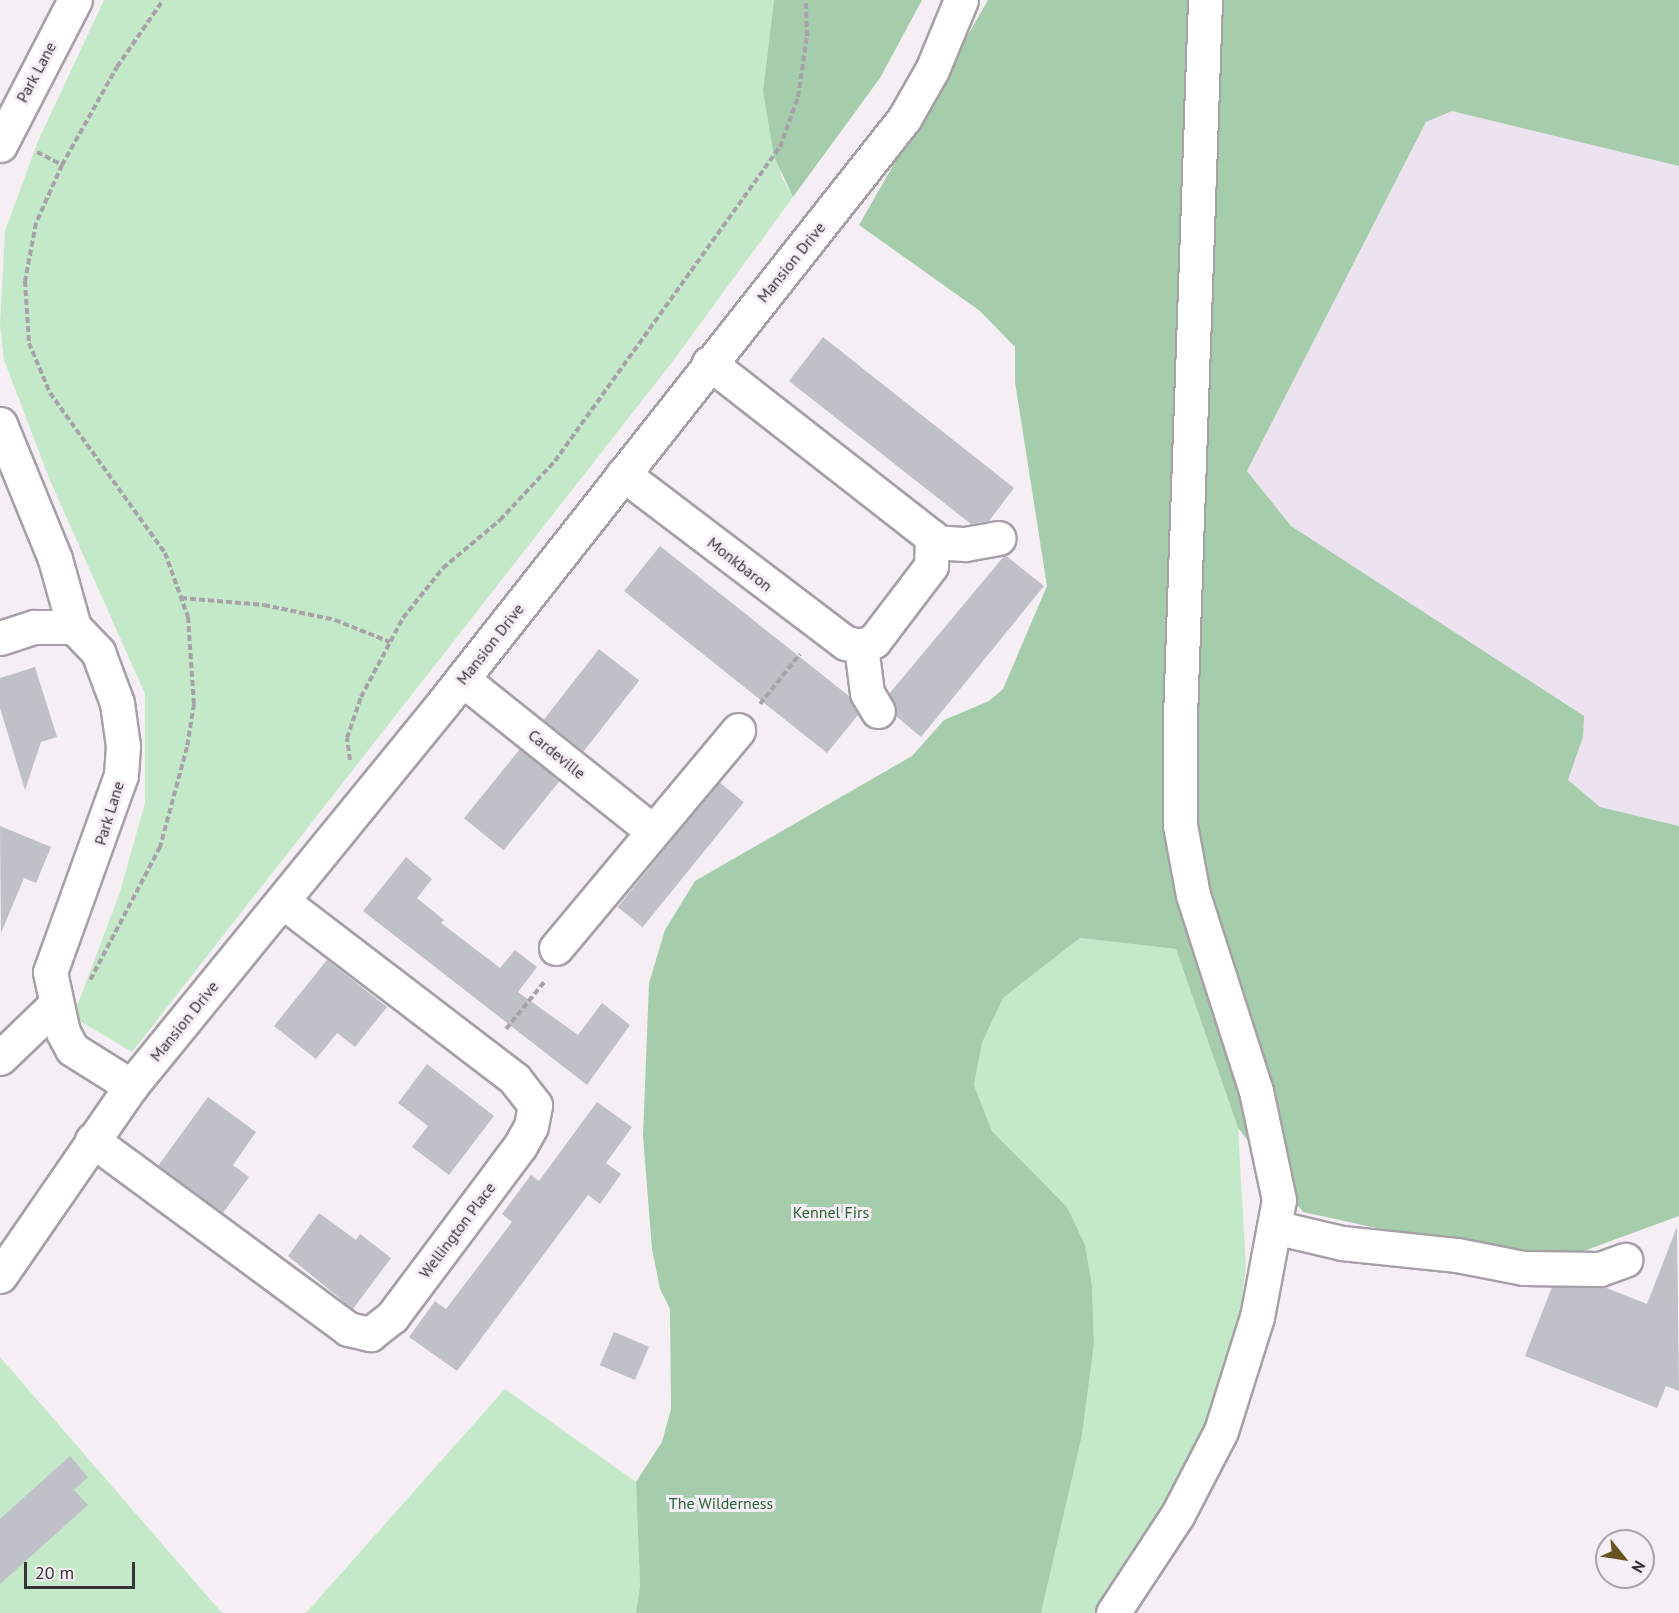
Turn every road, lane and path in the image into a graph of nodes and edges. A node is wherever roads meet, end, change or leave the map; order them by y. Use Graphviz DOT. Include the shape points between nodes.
graph roads {
  1 [pos="75,0"];
  2 [pos="163,0"];
  3 [pos="806,0"];
  4 [pos="961,0"];
  5 [pos="1205,0"];
  6 [pos="2,140"];
  7 [pos="62,165"];
  8 [pos="709,363"];
  9 [pos="0,424"];
  10 [pos="623,474"];
  11 [pos="998,538"];
  12 [pos="934,542"];
  13 [pos="181,598"];
  14 [pos="74,627"];
  15 [pos="822,627"];
  16 [pos="0,638"];
  17 [pos="390,642"];
  18 [pos="861,646"];
  19 [pos="462,679"];
  20 [pos="878,711"];
  21 [pos="738,730"];
  22 [pos="375,786"];
  23 [pos="651,830"];
  24 [pos="282,901"];
  25 [pos="556,948"];
  26 [pos="60,1018"];
  27 [pos="484,1057"];
  28 [pos="0,1058"];
  29 [pos="130,1086"];
  30 [pos="92,1140"];
  31 [pos="1274,1227"];
  32 [pos="1625,1260"];
  33 [pos="0,1276"];
  34 [pos="1113,1613"];
  1 -- 6 [label="street, Park Lane"];
  2 -- 7 [label="path" via="117,67"];
  3 -- 17 [label="path" via="807,36 798,97 780,147 555,461 500,520 443,568 403,618"];
  4 -- 8 [label="street, Mansion Drive" via="932,70 904,119"];
  5 -- 31 [label="street" via="1180,717 1180,825 1193,895 1256,1091 1279,1200"];
  6 -- 7 [label="path"];
  7 -- 13 [label="path" via="34,235 25,281 29,343 50,393 165,553"];
  8 -- 10 [label="street, Mansion Drive"];
  8 -- 12 [label="street" via="930,533"];
  9 -- 14 [label="street, Park Lane" via="55,559"];
  10 -- 15 [label="street, Monkbaron"];
  10 -- 19 [label="street, Mansion Drive"];
  11 -- 12 [label="street" via="966,544"];
  12 -- 18 [label="street" via="931,566 873,640"];
  13 -- 17 [label="path" via="264,605 335,620"];
  13 -- 26 [label="path" via="188,617 194,704 160,847"];
  14 -- 16 [label="street" via="34,627"];
  14 -- 26 [label="street, Park Lane" via="98,652 117,703 123,746 121,775 97,851 50,972"];
  15 -- 18 [label="street, Monkbaron" via="846,644"];
  15 -- 21 [label="path"];
  17 -- 22 [label="path" via="347,738 350,761"];
  18 -- 20 [label="street" via="867,693"];
  19 -- 22 [label="street, Mansion Drive"];
  19 -- 23 [label="street, Cardeville"];
  21 -- 23 [label="street"];
  22 -- 24 [label="street, Mansion Drive"];
  23 -- 25 [label="street"];
  24 -- 27 [label="street, Wellington Place"];
  24 -- 29 [label="street, Mansion Drive"];
  25 -- 27 [label="path" via="556,967"];
  26 -- 28 [label="street"];
  26 -- 29 [label="street, Park Lane" via="72,1048"];
  27 -- 30 [label="street, Wellington Place" via="532,1095 531,1126 392,1317 370,1334 355,1333 341,1324 266,1264"];
  29 -- 30 [label="street, Mansion Drive"];
  30 -- 33 [label="street, Mansion Drive"];
  31 -- 32 [label="street" via="1342,1243 1457,1255 1523,1268 1600,1269"];
  31 -- 34 [label="street" via="1257,1317 1221,1431 1178,1514"];
}
